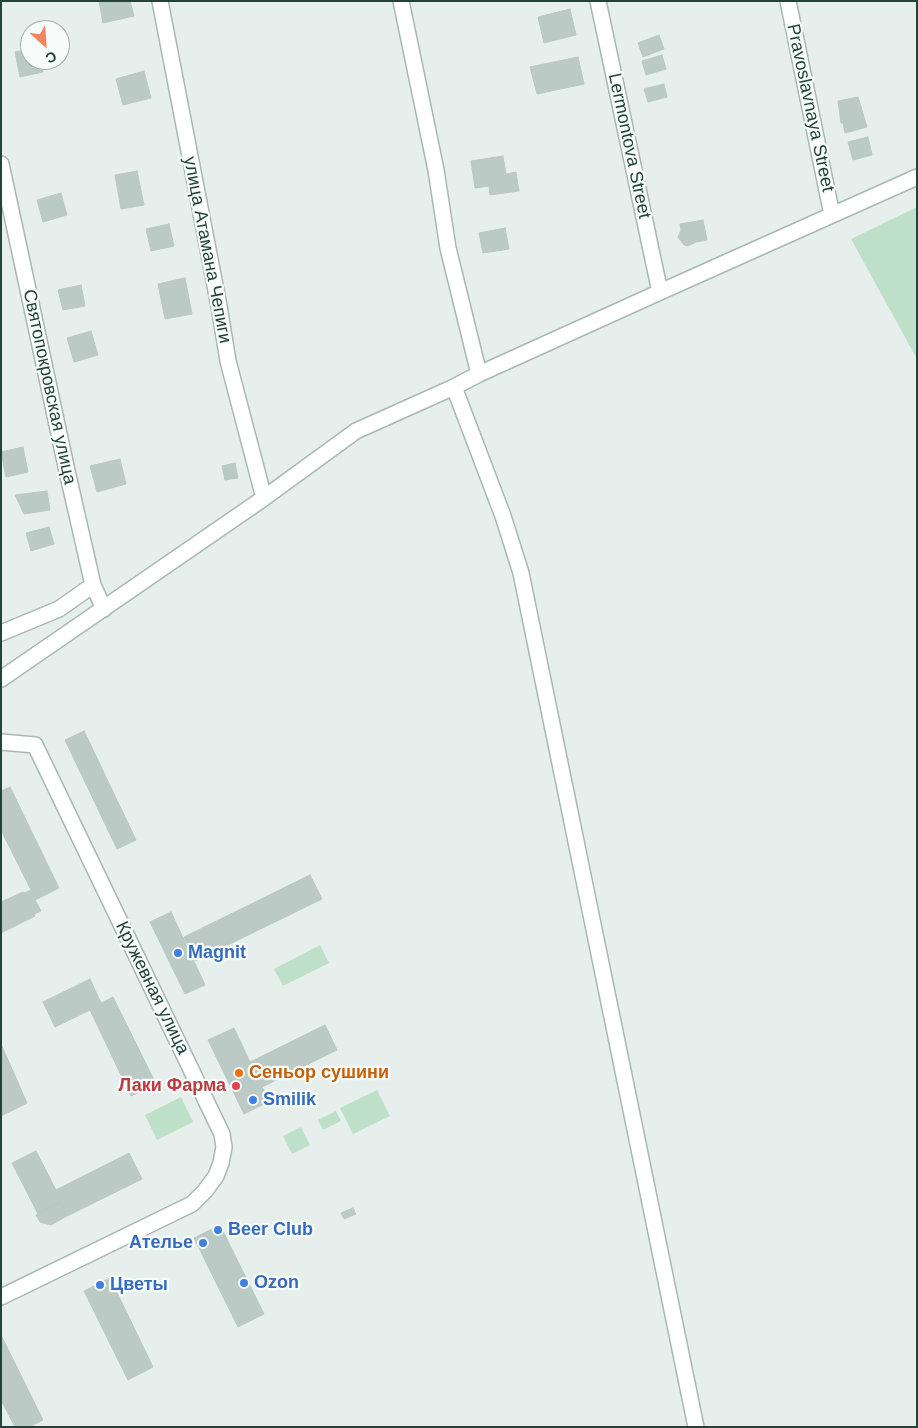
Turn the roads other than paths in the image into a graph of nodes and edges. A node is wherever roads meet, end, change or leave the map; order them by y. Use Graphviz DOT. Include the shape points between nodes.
graph roads {
  1 [pos="160,1"];
  2 [pos="401,1"];
  3 [pos="598,1"];
  4 [pos="788,1"];
  5 [pos="1,164"];
  6 [pos="917,177"];
  7 [pos="832,215"];
  8 [pos="660,292"];
  9 [pos="479,374"];
  10 [pos="454,387"];
  11 [pos="264,498"];
  12 [pos="94,585"];
  13 [pos="104,609"];
  14 [pos="1,633"];
  15 [pos="1,679"];
  16 [pos="1,742"];
  17 [pos="1,1296"];
  18 [pos="696,1427"];
  1 -- 11 [label="street, улица Атамана Чепиги" via="228,361"];
  2 -- 9 [label="street" via="436,170 448,248"];
  3 -- 8 [label="street, Lermontova Street"];
  4 -- 7 [label="street, Pravoslavnaya Street"];
  5 -- 12 [label="street, Святопокровская улица" via="64,461"];
  6 -- 7 [label="street"];
  7 -- 8 [label="street"];
  8 -- 9 [label="street"];
  9 -- 10 [label="street"];
  10 -- 11 [label="street" via="356,431"];
  10 -- 18 [label="street" via="521,573"];
  11 -- 13 [label="street"];
  12 -- 13 [label="street, Святопокровская улица"];
  12 -- 14 [label="street" via="59,609"];
  13 -- 15 [label="street"];
  16 -- 17 [label="street, Кружевная улица" via="35,745 218,1124 224,1147 216,1176 192,1204"];
}
